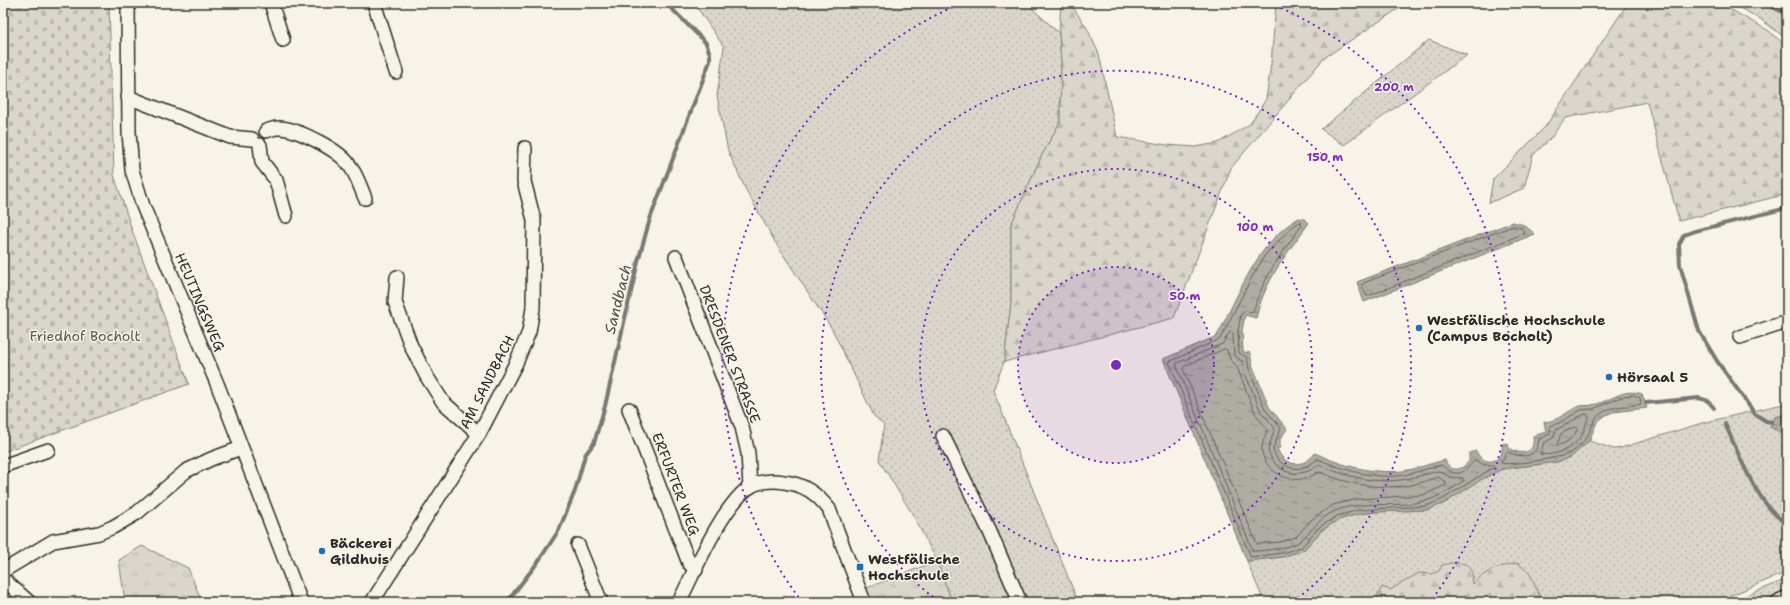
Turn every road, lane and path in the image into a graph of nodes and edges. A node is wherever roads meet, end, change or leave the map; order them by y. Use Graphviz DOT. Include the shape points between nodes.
graph roads {
  1 [pos="128,3"];
  2 [pos="271,3"];
  3 [pos="374,3"];
  4 [pos="283,40"];
  5 [pos="396,72"];
  6 [pos="128,97"];
  7 [pos="256,142"];
  8 [pos="525,148"];
  9 [pos="365,198"];
  10 [pos="286,216"];
  11 [pos="676,258"];
  12 [pos="397,277"];
  13 [pos="1787,322"];
  14 [pos="1740,337"];
  15 [pos="629,408"];
  16 [pos="479,434"];
  17 [pos="943,436"];
  18 [pos="241,448"];
  19 [pos="48,450"];
  20 [pos="3,466"];
  21 [pos="750,487"];
  22 [pos="578,545"];
  23 [pos="696,570"];
  24 [pos="3,571"];
  25 [pos="3,579"];
  26 [pos="1787,599"];
  27 [pos="29,602"];
  28 [pos="301,602"];
  29 [pos="372,602"];
  30 [pos="601,602"];
  31 [pos="679,602"];
  32 [pos="864,602"];
  33 [pos="1020,602"];
  34 [pos="1780,602"];
  1 -- 6 [label="street, HEUTINGSWEG"];
  2 -- 4 [label="street"];
  3 -- 5 [label="street"];
  6 -- 7 [label="street" via="230,137"];
  6 -- 18 [label="street, HEUTINGSWEG" via="132,170 143,206"];
  7 -- 9 [label="street" via="265,143 268,139 266,131 280,128 333,149 347,162 358,179"];
  7 -- 10 [label="street" via="262,162 276,180"];
  8 -- 16 [label="street, AM SANDBACH" via="524,181 534,220 533,308 529,332 516,364"];
  11 -- 21 [label="street, DRESDENER STRASSE" via="742,427 748,453"];
  12 -- 16 [label="street" via="395,302 411,346 427,377 443,402"];
  13 -- 14 [label="street"];
  15 -- 23 [label="street, ERFURTER WEG" via="689,563"];
  16 -- 29 [label="street, AM SANDBACH"];
  17 -- 33 [label="street" via="990,532"];
  18 -- 24 [label="street" via="186,471 137,513 113,527 99,533 53,541"];
  18 -- 28 [label="street, HEUTINGSWEG"];
  19 -- 20 [label="street"];
  21 -- 23 [label="street" via="735,501 720,523"];
  21 -- 32 [label="street" via="777,481 791,483 806,487 821,499 829,509"];
  22 -- 30 [label="street"];
  23 -- 31 [label="street"];
  25 -- 27 [label="street"];
  26 -- 34 [label="main road"];
}
